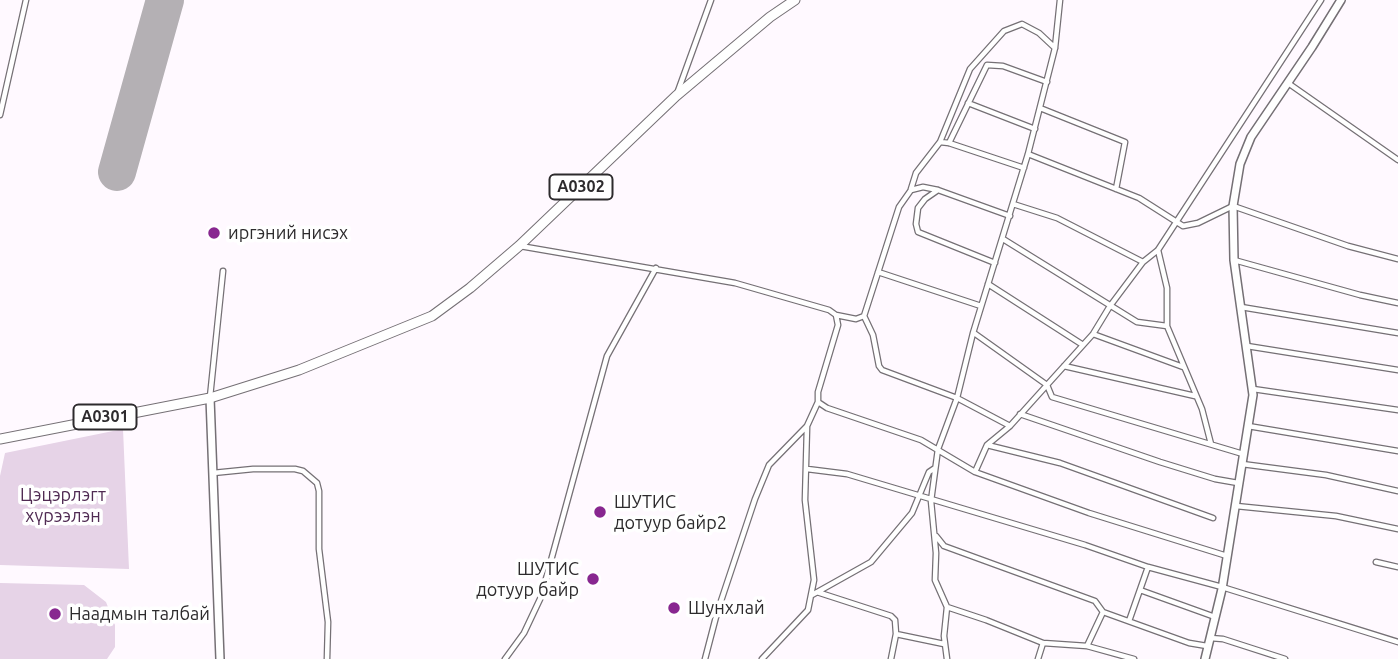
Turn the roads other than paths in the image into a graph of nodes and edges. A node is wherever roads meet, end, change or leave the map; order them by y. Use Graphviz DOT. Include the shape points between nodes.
graph roads {
  1 [pos="26,0"];
  2 [pos="711,0"];
  3 [pos="795,0"];
  4 [pos="1060,0"];
  5 [pos="1321,0"];
  6 [pos="1340,0"];
  7 [pos="1055,48"];
  8 [pos="1047,82"];
  9 [pos="1287,83"];
  10 [pos="676,96"];
  11 [pos="968,103"];
  12 [pos="1040,108"];
  13 [pos="0,115"];
  14 [pos="1035,129"];
  15 [pos="940,142"];
  16 [pos="949,143"];
  17 [pos="1028,154"];
  18 [pos="1398,160"];
  19 [pos="1024,168"];
  20 [pos="1116,189"];
  21 [pos="911,190"];
  22 [pos="938,190"];
  23 [pos="1013,204"];
  24 [pos="1233,206"];
  25 [pos="1010,216"];
  26 [pos="1177,223"];
  27 [pos="1002,239"];
  28 [pos="519,246"];
  29 [pos="1158,250"];
  30 [pos="1398,259"];
  31 [pos="1234,260"];
  32 [pos="995,262"];
  33 [pos="1143,262"];
  34 [pos="656,268"];
  35 [pos="223,271"];
  36 [pos="878,272"];
  37 [pos="988,284"];
  38 [pos="1398,303"];
  39 [pos="981,306"];
  40 [pos="1110,306"];
  41 [pos="1241,307"];
  42 [pos="836,315"];
  43 [pos="864,316"];
  44 [pos="1167,326"];
  45 [pos="973,333"];
  46 [pos="1398,333"];
  47 [pos="1093,334"];
  48 [pos="1083,345"];
  49 [pos="1247,346"];
  50 [pos="1064,366"];
  51 [pos="1184,368"];
  52 [pos="1398,370"];
  53 [pos="1047,385"];
  54 [pos="1253,389"];
  55 [pos="1196,396"];
  56 [pos="209,398"];
  57 [pos="957,398"];
  58 [pos="818,402"];
  59 [pos="1398,410"];
  60 [pos="1020,414"];
  61 [pos="807,426"];
  62 [pos="1010,426"];
  63 [pos="1248,426"];
  64 [pos="0,439"];
  65 [pos="987,445"];
  66 [pos="1212,445"];
  67 [pos="938,449"];
  68 [pos="1398,451"];
  69 [pos="1244,454"];
  70 [pos="1242,464"];
  71 [pos="935,468"];
  72 [pos="807,469"];
  73 [pos="975,472"];
  74 [pos="212,473"];
  75 [pos="1239,483"];
  76 [pos="1398,491"];
  77 [pos="920,497"];
  78 [pos="932,501"];
  79 [pos="1236,506"];
  80 [pos="1213,518"];
  81 [pos="1398,528"];
  82 [pos="935,534"];
  83 [pos="1227,556"];
  84 [pos="1376,562"];
  85 [pos="1148,567"];
  86 [pos="1398,567"];
  87 [pos="1222,587"];
  88 [pos="1140,590"];
  89 [pos="817,592"];
  90 [pos="811,595"];
  91 [pos="947,607"];
  92 [pos="1103,612"];
  93 [pos="1215,617"];
  94 [pos="1129,621"];
  95 [pos="897,634"];
  96 [pos="1210,638"];
  97 [pos="1398,642"];
  98 [pos="1043,643"];
  99 [pos="944,644"];
  100 [pos="1087,646"];
  101 [pos="1207,646"];
  102 [pos="220,659"];
  103 [pos="327,659"];
  104 [pos="505,659"];
  105 [pos="705,659"];
  106 [pos="762,659"];
  107 [pos="891,659"];
  108 [pos="947,659"];
  109 [pos="1038,659"];
  110 [pos="1134,659"];
  111 [pos="1205,659"];
  112 [pos="1285,659"];
  1 -- 13 [label="street"];
  2 -- 10 [label="street"];
  3 -- 10 [label="highway, A0302"];
  4 -- 7 [label="street"];
  5 -- 26 [label="street"];
  6 -- 9 [label="street"];
  7 -- 8 [label="street"];
  7 -- 15 [label="street" via="1022,24 1004,31 970,69"];
  8 -- 11 [label="street" via="987,65"];
  8 -- 12 [label="street"];
  9 -- 18 [label="street"];
  9 -- 24 [label="street" via="1251,137 1240,164"];
  10 -- 28 [label="highway, A0302"];
  11 -- 14 [label="street"];
  11 -- 16 [label="street"];
  12 -- 14 [label="street"];
  12 -- 20 [label="street" via="1125,142"];
  14 -- 17 [label="street"];
  15 -- 16 [label="street"];
  15 -- 21 [label="street" via="916,173"];
  16 -- 19 [label="street"];
  17 -- 19 [label="street"];
  17 -- 20 [label="street"];
  19 -- 23 [label="street"];
  20 -- 26 [label="street"];
  21 -- 22 [label="street"];
  21 -- 36 [label="street" via="899,207"];
  22 -- 25 [label="street"];
  22 -- 32 [label="street" via="918,208 918,232"];
  23 -- 25 [label="street"];
  23 -- 33 [label="street" via="1057,218"];
  24 -- 26 [label="street" via="1192,225"];
  24 -- 30 [label="street"];
  24 -- 31 [label="street"];
  25 -- 27 [label="street"];
  26 -- 29 [label="street"];
  27 -- 32 [label="street"];
  27 -- 40 [label="street"];
  28 -- 34 [label="street"];
  28 -- 56 [label="highway, A0302" via="432,316 327,359"];
  29 -- 33 [label="street"];
  29 -- 44 [label="street" via="1167,288"];
  31 -- 38 [label="street"];
  31 -- 41 [label="street"];
  32 -- 37 [label="street"];
  33 -- 40 [label="street"];
  34 -- 42 [label="street" via="736,283"];
  34 -- 104 [label="street" via="607,356 541,597"];
  35 -- 56 [label="street"];
  36 -- 39 [label="street"];
  36 -- 43 [label="street"];
  37 -- 39 [label="street"];
  37 -- 48 [label="street"];
  39 -- 45 [label="street"];
  40 -- 44 [label="street" via="1138,322"];
  40 -- 47 [label="street"];
  41 -- 46 [label="street"];
  41 -- 49 [label="street"];
  42 -- 43 [label="street"];
  42 -- 58 [label="street" via="838,324"];
  43 -- 57 [label="street" via="882,370"];
  44 -- 51 [label="street"];
  45 -- 53 [label="street"];
  45 -- 57 [label="street"];
  47 -- 48 [label="street"];
  47 -- 51 [label="street"];
  48 -- 50 [label="street"];
  49 -- 52 [label="street"];
  49 -- 54 [label="street"];
  50 -- 53 [label="street"];
  50 -- 55 [label="street"];
  51 -- 55 [label="street"];
  53 -- 60 [label="street"];
  53 -- 66 [label="street" via="1052,397"];
  54 -- 59 [label="street"];
  54 -- 63 [label="street"];
  55 -- 66 [label="street"];
  56 -- 64 [label="highway, A0301"];
  56 -- 74 [label="street"];
  57 -- 62 [label="street"];
  57 -- 67 [label="street"];
  58 -- 61 [label="street"];
  58 -- 67 [label="street"];
  60 -- 62 [label="street"];
  60 -- 75 [label="street" via="1160,462"];
  61 -- 72 [label="street"];
  61 -- 105 [label="street" via="769,465"];
  62 -- 65 [label="street"];
  63 -- 68 [label="street"];
  63 -- 69 [label="street"];
  65 -- 73 [label="street"];
  65 -- 80 [label="street" via="1060,463"];
  66 -- 69 [label="street"];
  67 -- 71 [label="street"];
  67 -- 73 [label="street"];
  69 -- 70 [label="street"];
  70 -- 75 [label="street"];
  70 -- 76 [label="street"];
  71 -- 77 [label="street"];
  71 -- 78 [label="street"];
  72 -- 77 [label="street" via="847,474"];
  72 -- 90 [label="street"];
  73 -- 83 [label="street"];
  74 -- 102 [label="street"];
  74 -- 103 [label="street" via="295,469 317,483"];
  75 -- 79 [label="street"];
  77 -- 78 [label="street"];
  77 -- 89 [label="street" via="871,562"];
  78 -- 82 [label="street"];
  78 -- 85 [label="street"];
  79 -- 81 [label="street" via="1336,516"];
  79 -- 83 [label="street"];
  82 -- 91 [label="street" via="935,580"];
  82 -- 92 [label="street" via="944,546 1095,601"];
  83 -- 87 [label="street"];
  84 -- 86 [label="street"];
  85 -- 87 [label="street"];
  85 -- 88 [label="street"];
  87 -- 93 [label="street"];
  87 -- 97 [label="street"];
  88 -- 93 [label="street"];
  88 -- 94 [label="street"];
  89 -- 90 [label="street"];
  89 -- 95 [label="street" via="891,616"];
  90 -- 106 [label="street" via="808,610"];
  91 -- 98 [label="street"];
  91 -- 99 [label="street"];
  92 -- 94 [label="street"];
  92 -- 100 [label="street"];
  93 -- 96 [label="street"];
  94 -- 101 [label="street"];
  95 -- 99 [label="street"];
  95 -- 107 [label="street"];
  96 -- 101 [label="street"];
  96 -- 112 [label="street"];
  98 -- 100 [label="street"];
  98 -- 109 [label="street"];
  99 -- 108 [label="street"];
  100 -- 110 [label="street"];
  101 -- 111 [label="street"];
}
